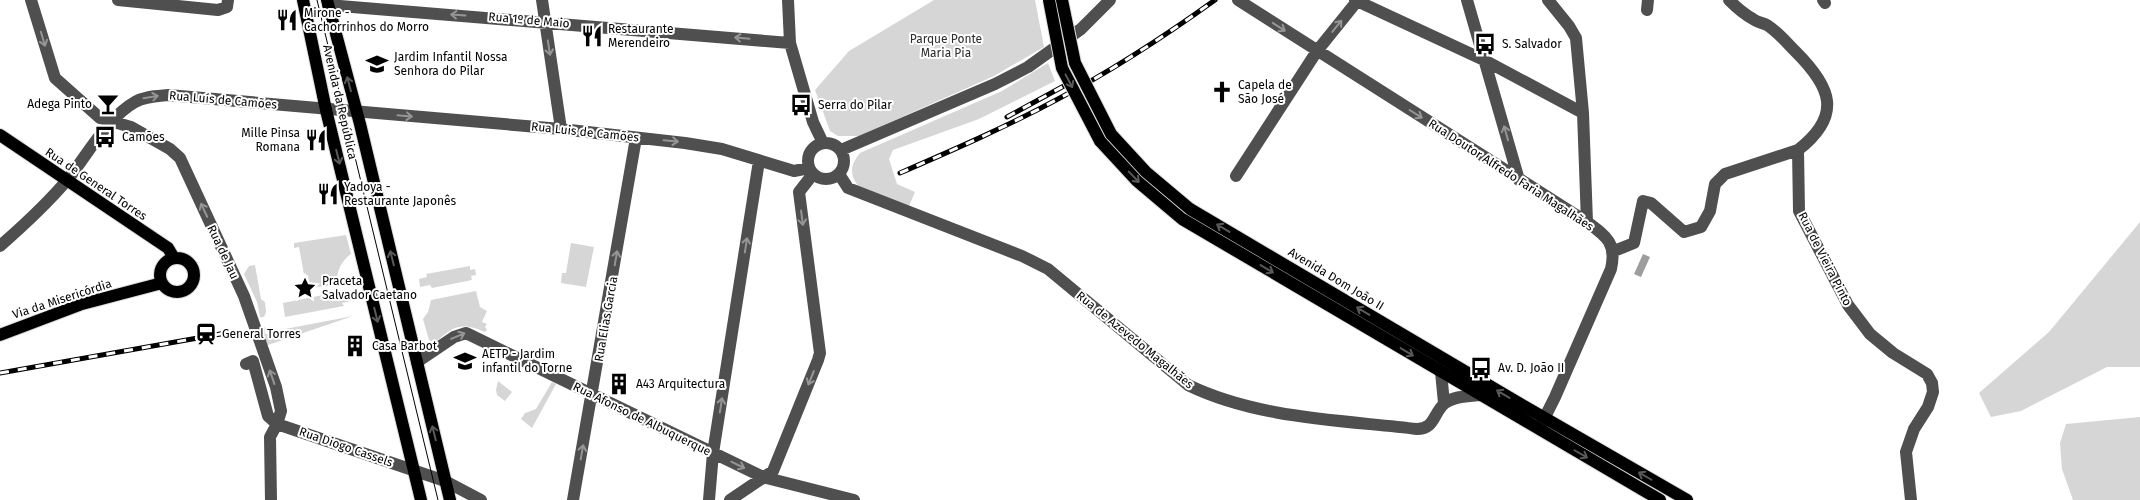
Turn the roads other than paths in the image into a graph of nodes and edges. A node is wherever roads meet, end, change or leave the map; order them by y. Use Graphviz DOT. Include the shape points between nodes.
graph roads {
  1 [pos="31,0"];
  2 [pos="118,0"];
  3 [pos="228,0"];
  4 [pos="303,0"];
  5 [pos="542,0"];
  6 [pos="788,0"];
  7 [pos="1048,0"];
  8 [pos="1062,0"];
  9 [pos="1110,0"];
  10 [pos="1238,0"];
  11 [pos="1356,0"];
  12 [pos="1467,0"];
  13 [pos="1548,0"];
  14 [pos="1729,0"];
  15 [pos="328,2"];
  16 [pos="545,21"];
  17 [pos="790,43"];
  18 [pos="1316,51"];
  19 [pos="1484,60"];
  20 [pos="326,110"];
  21 [pos="356,112"];
  22 [pos="1583,113"];
  23 [pos="111,123"];
  24 [pos="561,129"];
  25 [pos="0,135"];
  26 [pos="636,138"];
  27 [pos="1106,138"];
  28 [pos="823,143"];
  29 [pos="841,150"];
  30 [pos="1798,150"];
  31 [pos="759,161"];
  32 [pos="811,171"];
  33 [pos="839,174"];
  34 [pos="1236,176"];
  35 [pos="67,180"];
  36 [pos="1520,180"];
  37 [pos="1587,222"];
  38 [pos="0,246"];
  39 [pos="1614,251"];
  40 [pos="174,258"];
  41 [pos="162,283"];
  42 [pos="0,334"];
  43 [pos="417,362"];
  44 [pos="246,364"];
  45 [pos="1441,372"];
  46 [pos="593,395"];
  47 [pos="1480,395"];
  48 [pos="1444,404"];
  49 [pos="1545,418"];
  50 [pos="278,424"];
  51 [pos="1539,430"];
  52 [pos="713,453"];
  53 [pos="414,472"];
  54 [pos="763,477"];
  55 [pos="445,481"];
  56 [pos="271,500"];
  57 [pos="421,500"];
  58 [pos="450,500"];
  59 [pos="481,500"];
  60 [pos="573,500"];
  61 [pos="709,500"];
  62 [pos="730,500"];
  63 [pos="854,500"];
  64 [pos="1660,500"];
  65 [pos="1687,500"];
  66 [pos="1911,500"];
  1 -- 23 [label="street, Rua de Jau, one-way" via="55,78 100,118"];
  2 -- 3 [label="street" via="218,10 227,6"];
  4 -- 20 [label="main road, Avenida da República"];
  5 -- 16 [label="street"];
  6 -- 17 [label="street"];
  7 -- 27 [label="main road, Avenida Dom João II, one-way, bridge" via="1062,68"];
  8 -- 27 [label="main road, Avenida Dom João II, bridge" via="1075,63"];
  9 -- 29 [label="street" via="1081,30 1028,67"];
  10 -- 18 [label="street, Rua Doutor Alfredo Faria Magalhães, one-way"];
  18 -- 11 [label="street, one-way"];
  11 -- 19 [label="street"];
  12 -- 19 [label="street"];
  13 -- 22 [label="street" via="1576,38"];
  14 -- 30 [label="street" via="1778,34 1808,64 1827,92 1822,127"];
  16 -- 15 [label="street, Rua 1º de Maio, one-way"];
  21 -- 15 [label="main road, Avenida da República, one-way"];
  17 -- 16 [label="street, Rua 1º de Maio, one-way"];
  16 -- 24 [label="street, one-way"];
  17 -- 28 [label="street" via="813,122"];
  18 -- 34 [label="street"];
  18 -- 36 [label="street, Rua Doutor Alfredo Faria Magalhães, one-way"];
  19 -- 22 [label="street"];
  36 -- 19 [label="street, one-way"];
  20 -- 21 [label="street, Rua Luís de Camões"];
  23 -- 20 [label="street, Rua Luís de Camões, one-way" via="136,100 168,95"];
  20 -- 53 [label="main road, Avenida da República, one-way"];
  21 -- 24 [label="street, Rua Luis de Camões, one-way"];
  43 -- 21 [label="main road, Avenida da República, one-way"];
  22 -- 37 [label="street"];
  23 -- 35 [label="street, Rua Luís de Camões"];
  50 -- 23 [label="street, Rua de Jau, one-way" via="281,411 276,387 244,296 180,158 131,127"];
  24 -- 26 [label="street, Rua Luis de Camões"];
  25 -- 35 [label="main road, Rua de General Torres"];
  26 -- 31 [label="street, Rua Luis de Camões, one-way" via="704,145"];
  46 -- 26 [label="street, Rua Elias Garcia, one-way"];
  27 -- 45 [label="main road, Avenida Dom João II, one-way" via="1137,181 1182,219"];
  49 -- 27 [label="main road, Avenida Dom João II, one-way" via="1190,208"];
  28 -- 29 [label="street" via="833,144"];
  28 -- 32 [label="street" via="810,153"];
  29 -- 33 [label="street" via="844,165"];
  30 -- 39 [label="street" via="1725,174 1715,184 1710,210 1701,227 1684,232 1651,203 1643,201 1634,243"];
  30 -- 66 [label="street, Rua de Vieira Pinto" via="1799,211 1848,305 1870,334 1927,374 1932,382 1928,407 1906,452"];
  31 -- 32 [label="street, Rua Luis de Camões" via="794,171"];
  52 -- 31 [label="street, one-way"];
  32 -- 33 [label="street" via="818,178 829,179"];
  32 -- 54 [label="street, one-way" via="799,192 820,353 773,471"];
  33 -- 48 [label="street, Rua de Azevedo Magalhães" via="848,188 1048,269 1188,385 1212,397 1297,415 1417,429 1430,426"];
  35 -- 38 [label="street, Rua Luís de Camões" via="37,214"];
  35 -- 40 [label="main road, Rua de General Torres" via="168,248"];
  36 -- 37 [label="street, Rua Doutor Alfredo Faria Magalhães"];
  37 -- 39 [label="street, Rua Doutor Alfredo Faria Magalhães" via="1608,239"];
  39 -- 49 [label="street" via="1611,269"];
  40 -- 41 [label="main road" via="161,269"];
  40 -- 41 [label="main road, Rua de General Torres" via="189,262 194,271 194,281 187,289 177,292"];
  41 -- 42 [label="main road, Via da Misericórdia" via="82,304"];
  43 -- 46 [label="street, Rua Afonso de Albuquerque, one-way" via="454,337 466,333"];
  55 -- 43 [label="main road, Avenida da República, one-way"];
  44 -- 50 [label="street" via="253,361 268,416"];
  45 -- 47 [label="main road, Avenida Dom João II"];
  45 -- 48 [label="street"];
  46 -- 52 [label="street, Rua Afonso de Albuquerque"];
  60 -- 46 [label="street, Rua Elias Garcia, one-way"];
  47 -- 48 [label="street" via="1454,398"];
  47 -- 51 [label="main road, Avenida Dom João II"];
  49 -- 51 [label="street"];
  65 -- 49 [label="main road, Avenida Dom João II, one-way"];
  50 -- 53 [label="street, Rua Diogo Cassels"];
  50 -- 56 [label="street" via="270,437"];
  51 -- 64 [label="main road, Avenida Dom João II, one-way"];
  52 -- 54 [label="street, Rua Afonso de Albuquerque, one-way"];
  52 -- 61 [label="street"];
  53 -- 55 [label="street"];
  53 -- 57 [label="main road, Avenida da República"];
  54 -- 62 [label="street"];
  54 -- 63 [label="street, Rua Afonso de Albuquerque"];
  55 -- 58 [label="main road, Avenida da República"];
  55 -- 59 [label="street"];
}
